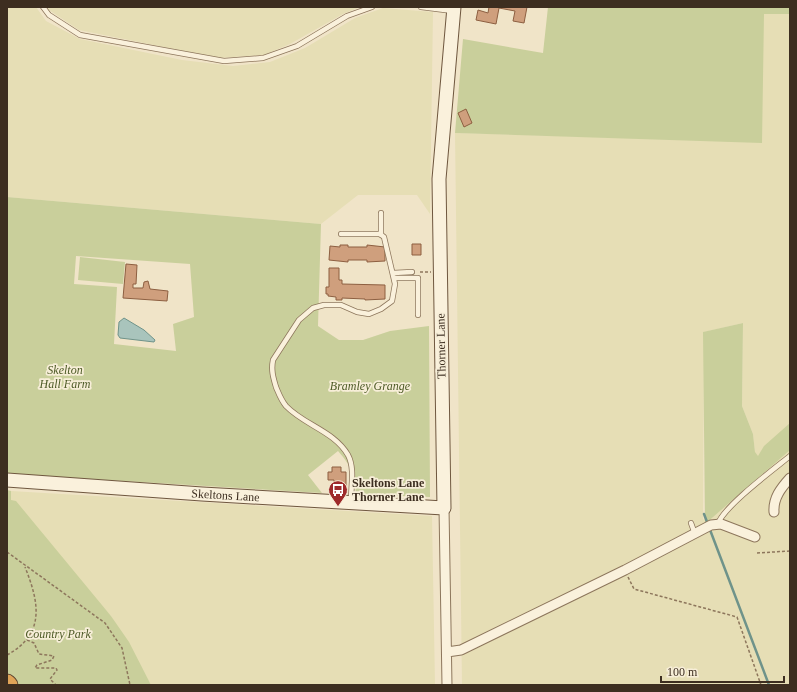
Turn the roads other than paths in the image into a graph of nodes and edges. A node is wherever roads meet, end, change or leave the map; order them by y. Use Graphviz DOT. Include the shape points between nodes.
graph roads {
  1 [pos="43,7"];
  2 [pos="372,7"];
  3 [pos="421,7"];
  4 [pos="453,9"];
  5 [pos="381,213"];
  6 [pos="341,234"];
  7 [pos="381,235"];
  8 [pos="412,272"];
  9 [pos="393,273"];
  10 [pos="394,278"];
  11 [pos="418,315"];
  12 [pos="790,456"];
  13 [pos="790,478"];
  14 [pos="7,480"];
  15 [pos="350,503"];
  16 [pos="444,508"];
  17 [pos="774,512"];
  18 [pos="691,523"];
  19 [pos="711,526"];
  20 [pos="754,527"];
  21 [pos="746,532"];
  22 [pos="695,534"];
  23 [pos="755,537"];
  24 [pos="447,652"];
  25 [pos="448,685"];
  1 -- 2 [label="lane" via="49,15 80,35 224,61 263,58 297,46 347,16"];
  3 -- 4 [label="lane"];
  4 -- 16 [label="street, Thorner Lane" via="439,171"];
  5 -- 7 [label="lane"];
  6 -- 7 [label="lane"];
  7 -- 9 [label="lane" via="385,239"];
  8 -- 9 [label="lane"];
  9 -- 10 [label="lane"];
  10 -- 11 [label="lane" via="418,278"];
  10 -- 15 [label="lane" via="395,290 392,301 376,312 363,313 336,304 318,306 308,311 299,320 273,360 272,373 280,397 286,406 328,434 348,456 352,468"];
  12 -- 19 [label="lane"];
  13 -- 17 [label="street" via="777,496"];
  14 -- 15 [label="street, Skeltons Lane"];
  15 -- 16 [label="street, Skeltons Lane"];
  16 -- 24 [label="street, Thorner Lane"];
  18 -- 22 [label="lane"];
  19 -- 21 [label="street"];
  19 -- 22 [label="street"];
  20 -- 21 [label="street"];
  21 -- 23 [label="street"];
  22 -- 24 [label="street" via="461,650"];
  24 -- 25 [label="street, Thorner Lane"];
}
